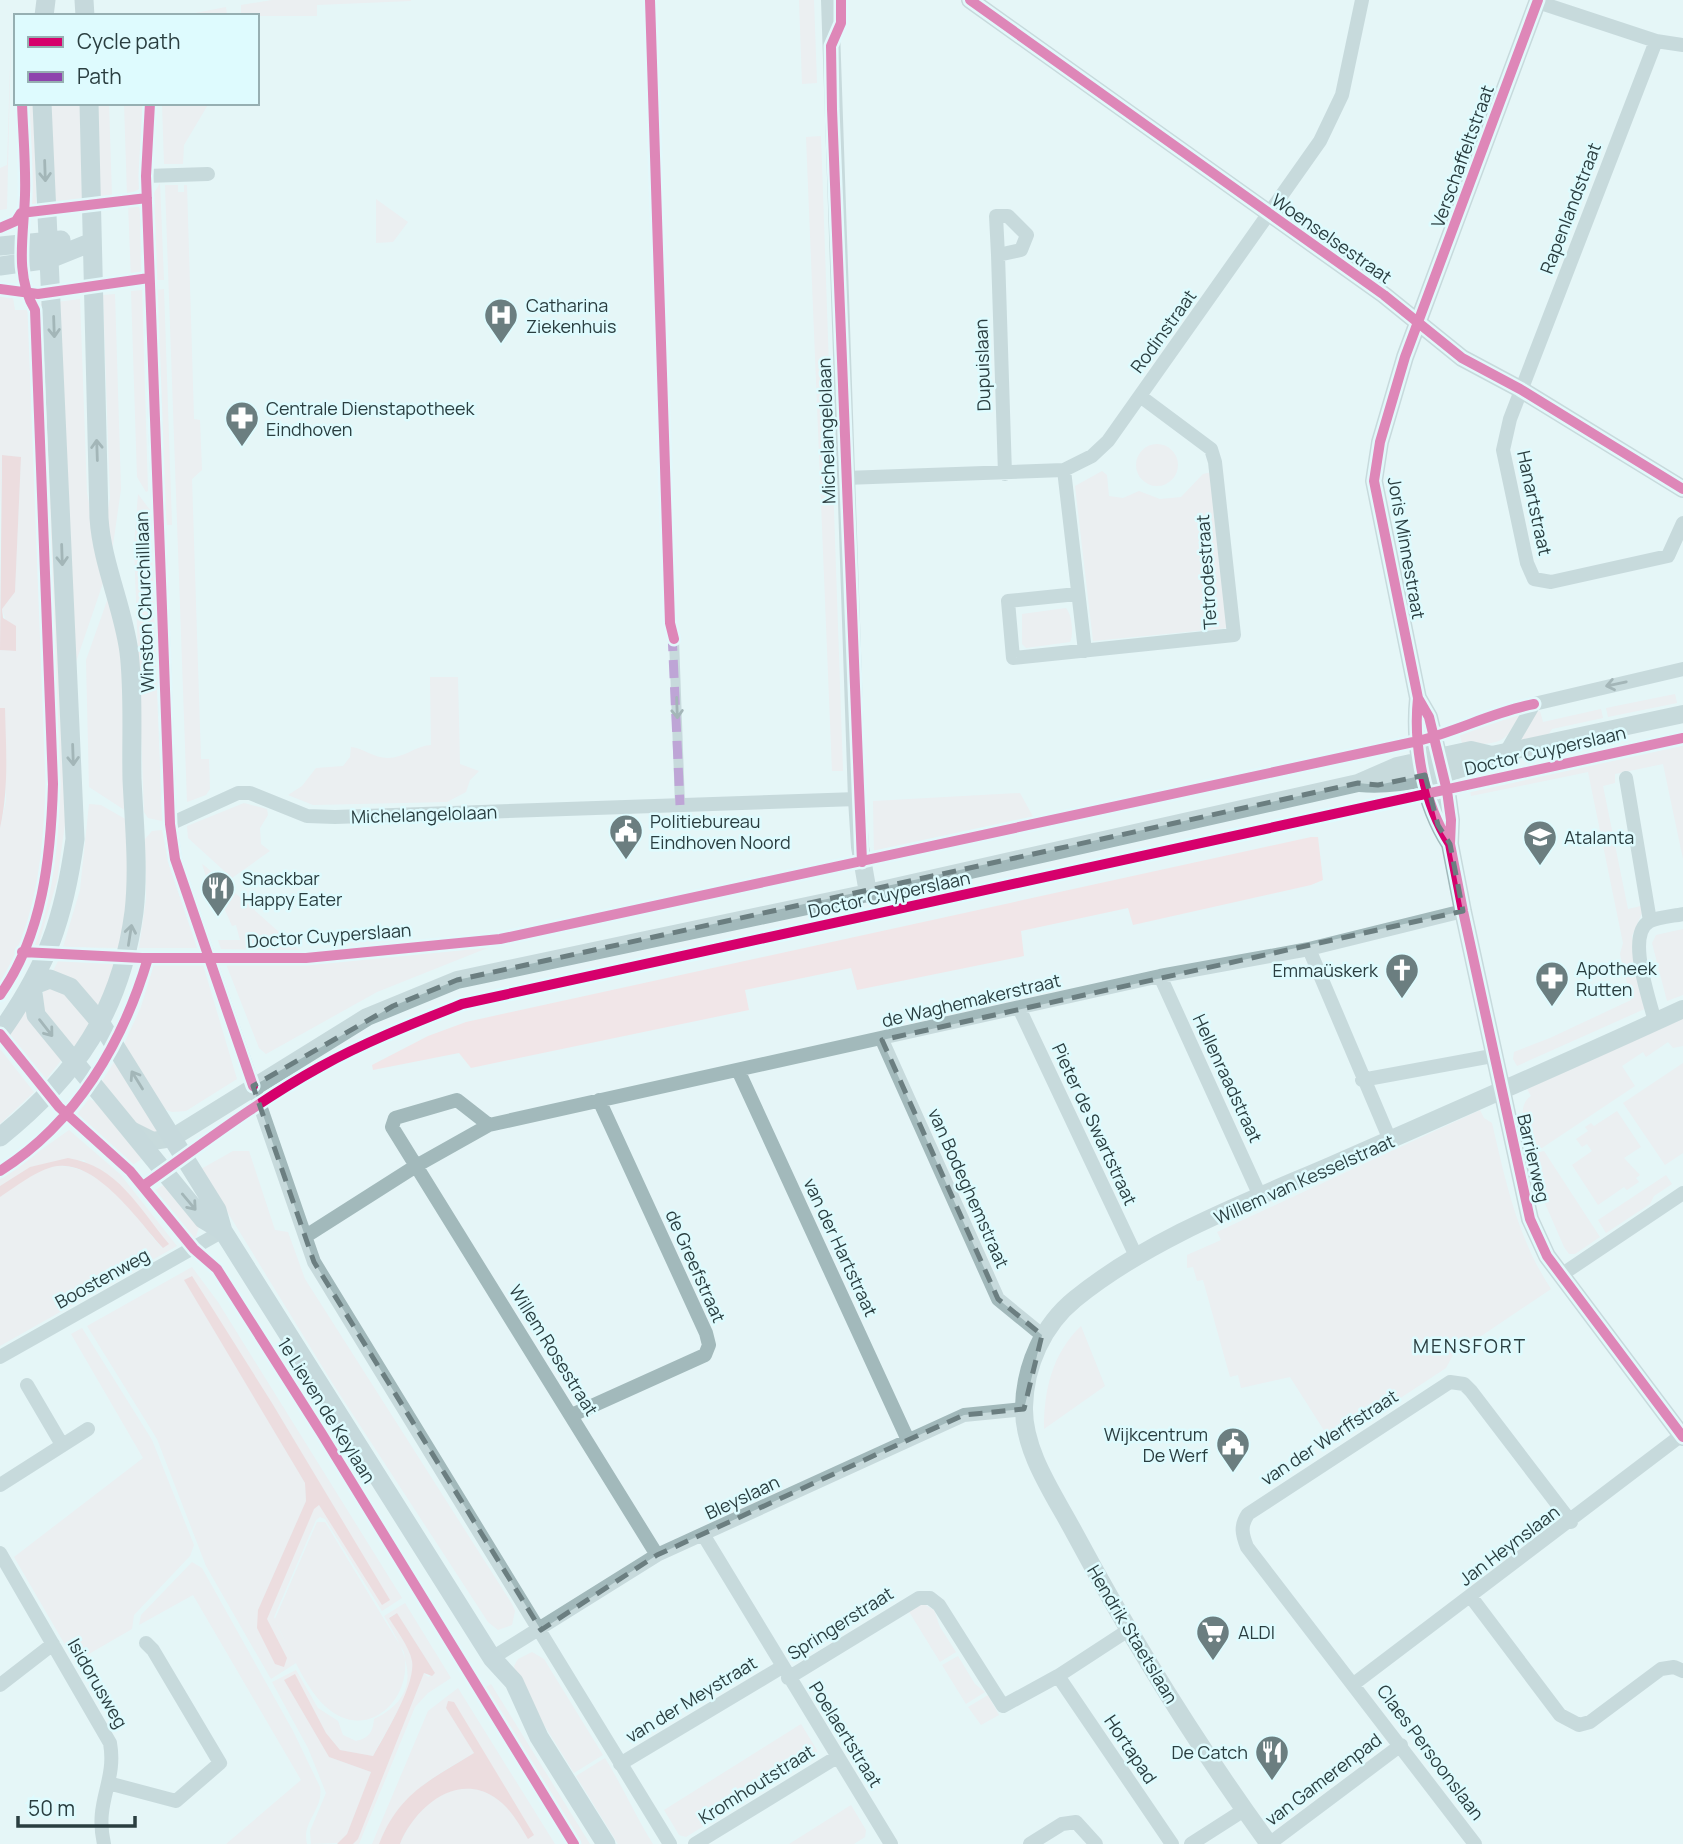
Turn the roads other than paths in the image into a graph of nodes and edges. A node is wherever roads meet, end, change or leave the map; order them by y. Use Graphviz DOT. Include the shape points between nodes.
graph roads {
  1 [pos="650,0"];
  2 [pos="830,0"];
  3 [pos="970,0"];
  4 [pos="1362,0"];
  5 [pos="1538,1"];
  6 [pos="1656,41"];
  7 [pos="1683,45"];
  8 [pos="42,105"];
  9 [pos="89,105"];
  10 [pos="208,174"];
  11 [pos="1269,215"];
  12 [pos="49,239"];
  13 [pos="92,242"];
  14 [pos="0,246"];
  15 [pos="998,255"];
  16 [pos="50,259"];
  17 [pos="0,266"];
  18 [pos="1418,324"];
  19 [pos="1520,389"];
  20 [pos="1140,396"];
  21 [pos="1064,470"];
  22 [pos="1005,474"];
  23 [pos="845,478"];
  24 [pos="1683,489"];
  25 [pos="1683,523"];
  26 [pos="1077,594"];
  27 [pos="1084,651"];
  28 [pos="1683,669"];
  29 [pos="1683,714"];
  30 [pos="1499,754"];
  31 [pos="1432,766"];
  32 [pos="1626,778"];
  33 [pos="857,799"];
  34 [pos="680,805"];
  35 [pos="170,824"];
  36 [pos="868,893"];
  37 [pos="1463,911"];
  38 [pos="1683,914"];
  39 [pos="1650,921"];
  40 [pos="1308,949"];
  41 [pos="1160,976"];
  42 [pos="32,986"];
  43 [pos="1019,1008"];
  44 [pos="1683,1009"];
  45 [pos="100,1022"];
  46 [pos="1655,1022"];
  47 [pos="0,1033"];
  48 [pos="881,1040"];
  49 [pos="1492,1056"];
  50 [pos="75,1063"];
  51 [pos="738,1070"];
  52 [pos="1362,1080"];
  53 [pos="253,1086"];
  54 [pos="1501,1092"];
  55 [pos="599,1100"];
  56 [pos="489,1125"];
  57 [pos="131,1130"];
  58 [pos="0,1137"];
  59 [pos="172,1138"];
  60 [pos="1390,1140"];
  61 [pos="416,1167"];
  62 [pos="164,1172"];
  63 [pos="1683,1193"];
  64 [pos="1260,1196"];
  65 [pos="223,1231"];
  66 [pos="306,1236"];
  67 [pos="1136,1256"];
  68 [pos="1561,1275"];
  69 [pos="1042,1335"];
  70 [pos="0,1357"];
  71 [pos="27,1385"];
  72 [pos="1024,1409"];
  73 [pos="572,1415"];
  74 [pos="88,1429"];
  75 [pos="1683,1435"];
  76 [pos="908,1440"];
  77 [pos="61,1443"];
  78 [pos="0,1485"];
  79 [pos="1571,1522"];
  80 [pos="704,1536"];
  81 [pos="0,1553"];
  82 [pos="656,1555"];
  83 [pos="1471,1597"];
  84 [pos="541,1630"];
  85 [pos="1127,1631"];
  86 [pos="146,1643"];
  87 [pos="53,1644"];
  88 [pos="492,1658"];
  89 [pos="1683,1671"];
  90 [pos="785,1672"];
  91 [pos="1058,1676"];
  92 [pos="1355,1684"];
  93 [pos="0,1685"];
  94 [pos="1401,1745"];
  95 [pos="837,1757"];
  96 [pos="620,1765"];
  97 [pos="108,1783"];
  98 [pos="1244,1810"];
  99 [pos="885,1842"];
  100 [pos="104,1844"];
  101 [pos="606,1844"];
  102 [pos="670,1844"];
  103 [pos="695,1844"];
  104 [pos="1030,1844"];
  105 [pos="1096,1844"];
  106 [pos="1172,1844"];
  107 [pos="1191,1844"];
  108 [pos="1269,1844"];
  109 [pos="1475,1844"];
  1 -- 34 [label="street, one-way"];
  2 -- 23 [label="street, Michelangelolaan"];
  3 -- 11 [label="street, Woenselsestraat"];
  4 -- 11 [label="street, Rodinstraat" via="1342,95 1320,141"];
  5 -- 6 [label="street"];
  5 -- 18 [label="street, Verschaffeltstraat"];
  6 -- 7 [label="street"];
  6 -- 19 [label="street, Rapenlandstraat"];
  8 -- 12 [label="main road, one-way"];
  9 -- 13 [label="main road, Winston Churchilllaan"];
  10 -- 35 [label="street, Winston Churchilllaan" via="146,176"];
  11 -- 18 [label="street, Woenselsestraat"];
  11 -- 20 [label="street, Rodinstraat"];
  12 -- 13 [label="main road"];
  12 -- 14 [label="main road"];
  12 -- 16 [label="main road"];
  13 -- 16 [label="main road"];
  45 -- 13 [label="main road, Winston Churchilllaan, one-way" via="126,957 135,863 129,652 100,537"];
  15 -- 22 [label="street, Dupuislaan"];
  16 -- 17 [label="main road"];
  16 -- 42 [label="main road, one-way" via="75,839 68,889 54,937"];
  18 -- 19 [label="street, Woenselsestraat" via="1462,358"];
  18 -- 31 [label="street, Joris Minnestraat" via="1381,442 1374,481 1418,698 1416,724"];
  19 -- 24 [label="street, Woenselsestraat"];
  19 -- 25 [label="street, Hanartstraat" via="1503,450 1534,579 1551,582 1668,556"];
  20 -- 21 [label="street, Rodinstraat" via="1108,441 1092,456"];
  20 -- 27 [label="street, Tetrodestraat" via="1210,449 1216,462 1234,635"];
  21 -- 22 [label="street, Rodinstraat"];
  21 -- 26 [label="street"];
  22 -- 23 [label="street, Rodinstraat"];
  23 -- 33 [label="street, Michelangelolaan"];
  26 -- 27 [label="street"];
  26 -- 27 [label="street, Tetrodestraat" via="1008,601 1013,658"];
  28 -- 30 [label="street, Doctor Cuyperslaan, one-way" via="1534,704"];
  29 -- 30 [label="street, Doctor Cuyperslaan"];
  30 -- 31 [label="street, Doctor Cuyperslaan" via="1475,765"];
  31 -- 36 [label="street, Doctor Cuyperslaan" via="1397,766 1358,783"];
  31 -- 37 [label="street, Barrierweg" via="1438,825 1450,844"];
  32 -- 39 [label="street"];
  33 -- 34 [label="street, Michelangelolaan"];
  33 -- 36 [label="street, Michelangelolaan"];
  34 -- 35 [label="street, Michelangelolaan" via="335,817 307,816 250,793 238,793"];
  35 -- 53 [label="street, Winston Churchilllaan" via="175,859"];
  36 -- 53 [label="street, Doctor Cuyperslaan" via="457,980 367,1017"];
  37 -- 40 [label="street, de Waghemakerstraat"];
  37 -- 49 [label="street, Barrierweg"];
  38 -- 39 [label="street"];
  39 -- 46 [label="street" via="1640,932 1637,949"];
  40 -- 41 [label="street, de Waghemakerstraat"];
  40 -- 52 [label="street"];
  41 -- 43 [label="street, de Waghemakerstraat"];
  41 -- 64 [label="street, Hellenraadstraat"];
  42 -- 45 [label="main road, 1e Lieven de Keylaan" via="40,980 59,981 80,996"];
  42 -- 47 [label="main road"];
  42 -- 50 [label="main road, 1e Lieven de Keylaan, one-way" via="36,1015"];
  43 -- 48 [label="street, de Waghemakerstraat"];
  43 -- 67 [label="street, Pieter de Swartstraat"];
  44 -- 46 [label="street, Willem van Kesselstraat"];
  45 -- 50 [label="main road, Winston Churchilllaan"];
  59 -- 45 [label="main road, 1e Lieven de Keylaan, one-way"];
  46 -- 54 [label="street, Willem van Kesselstraat"];
  48 -- 51 [label="street, de Waghemakerstraat"];
  48 -- 69 [label="street, van Bodeghemstraat" via="998,1299"];
  49 -- 52 [label="street"];
  49 -- 54 [label="street, Barrierweg"];
  50 -- 57 [label="main road, 1e Lieven de Keylaan"];
  50 -- 58 [label="main road, Winston Churchilllaan" via="49,1096"];
  51 -- 55 [label="street, de Waghemakerstraat"];
  51 -- 76 [label="street, van der Hartstraat"];
  52 -- 60 [label="street"];
  53 -- 59 [label="street, Doctor Cuyperslaan"];
  53 -- 66 [label="street"];
  54 -- 60 [label="street, Willem van Kesselstraat"];
  54 -- 68 [label="street, Barrierweg" via="1530,1219"];
  55 -- 56 [label="street, de Waghemakerstraat"];
  55 -- 73 [label="street, de Greefstraat" via="709,1345 705,1355"];
  56 -- 61 [label="street, de Waghemakerstraat"];
  56 -- 61 [label="street" via="457,1100 395,1118 392,1127"];
  57 -- 59 [label="street" via="153,1141"];
  57 -- 62 [label="main road, 1e Lieven de Keylaan"];
  59 -- 62 [label="street"];
  59 -- 65 [label="main road, 1e Lieven de Keylaan" via="217,1210"];
  60 -- 64 [label="street, Willem van Kesselstraat"];
  61 -- 66 [label="street, de Waghemakerstraat"];
  61 -- 73 [label="street, Willem Rosestraat"];
  62 -- 65 [label="main road, 1e Lieven de Keylaan, one-way" via="203,1219"];
  63 -- 68 [label="street"];
  64 -- 67 [label="street, Willem van Kesselstraat"];
  65 -- 70 [label="street, Boostenweg"];
  65 -- 88 [label="main road, 1e Lieven de Keylaan"];
  66 -- 84 [label="street" via="314,1262"];
  67 -- 69 [label="street, Willem van Kesselstraat" via="1073,1300"];
  68 -- 75 [label="street, Barrierweg"];
  69 -- 72 [label="street, Willem van Kesselstraat" via="1027,1380"];
  71 -- 77 [label="street"];
  72 -- 76 [label="street, Bleyslaan" via="964,1415"];
  72 -- 85 [label="street, Hendrik Staetslaan" via="1039,1466"];
  73 -- 82 [label="street, Willem Rosestraat"];
  74 -- 77 [label="street"];
  75 -- 79 [label="street, Jan Heynslaan"];
  76 -- 80 [label="street, Bleyslaan"];
  77 -- 78 [label="street"];
  79 -- 83 [label="street, Jan Heynslaan"];
  79 -- 92 [label="street, van der Werffstraat" via="1471,1391 1457,1382 1441,1387 1248,1514 1242,1522 1247,1547"];
  80 -- 82 [label="street, Bleyslaan"];
  80 -- 90 [label="street, Poelaertstraat"];
  81 -- 87 [label="street, Isidorusweg"];
  82 -- 84 [label="street, Bleyslaan"];
  83 -- 89 [label="street" via="1560,1715 1578,1724 1590,1722 1661,1668"];
  83 -- 92 [label="street, Jan Heynslaan"];
  84 -- 88 [label="street, Bleyslaan"];
  84 -- 96 [label="street"];
  85 -- 91 [label="street, Springerstraat"];
  85 -- 98 [label="street, Hendrik Staetslaan"];
  86 -- 97 [label="street" via="220,1763 176,1801"];
  87 -- 93 [label="street"];
  87 -- 97 [label="street, Isidorusweg" via="110,1743 113,1760"];
  88 -- 101 [label="main road, 1e Lieven de Keylaan" via="502,1689 539,1737"];
  90 -- 91 [label="street, Springerstraat" via="919,1598 930,1598 939,1605 1003,1706"];
  90 -- 95 [label="street, Poelaertstraat"];
  90 -- 96 [label="street, van der Meystraat"];
  91 -- 106 [label="street, Hortapad"];
  92 -- 94 [label="street, Claes Persoonslaan"];
  94 -- 108 [label="street, van Gamerenpad"];
  94 -- 109 [label="street, Claes Persoonslaan"];
  95 -- 99 [label="street, Poelaertstraat"];
  95 -- 103 [label="street, Kromhoutstraat"];
  96 -- 102 [label="street"];
  97 -- 100 [label="street, Isidorusweg" via="100,1807"];
  98 -- 107 [label="street"];
  98 -- 108 [label="street, Hendrik Staetslaan"];
  104 -- 105 [label="street" via="1062,1824 1076,1822"];
}
